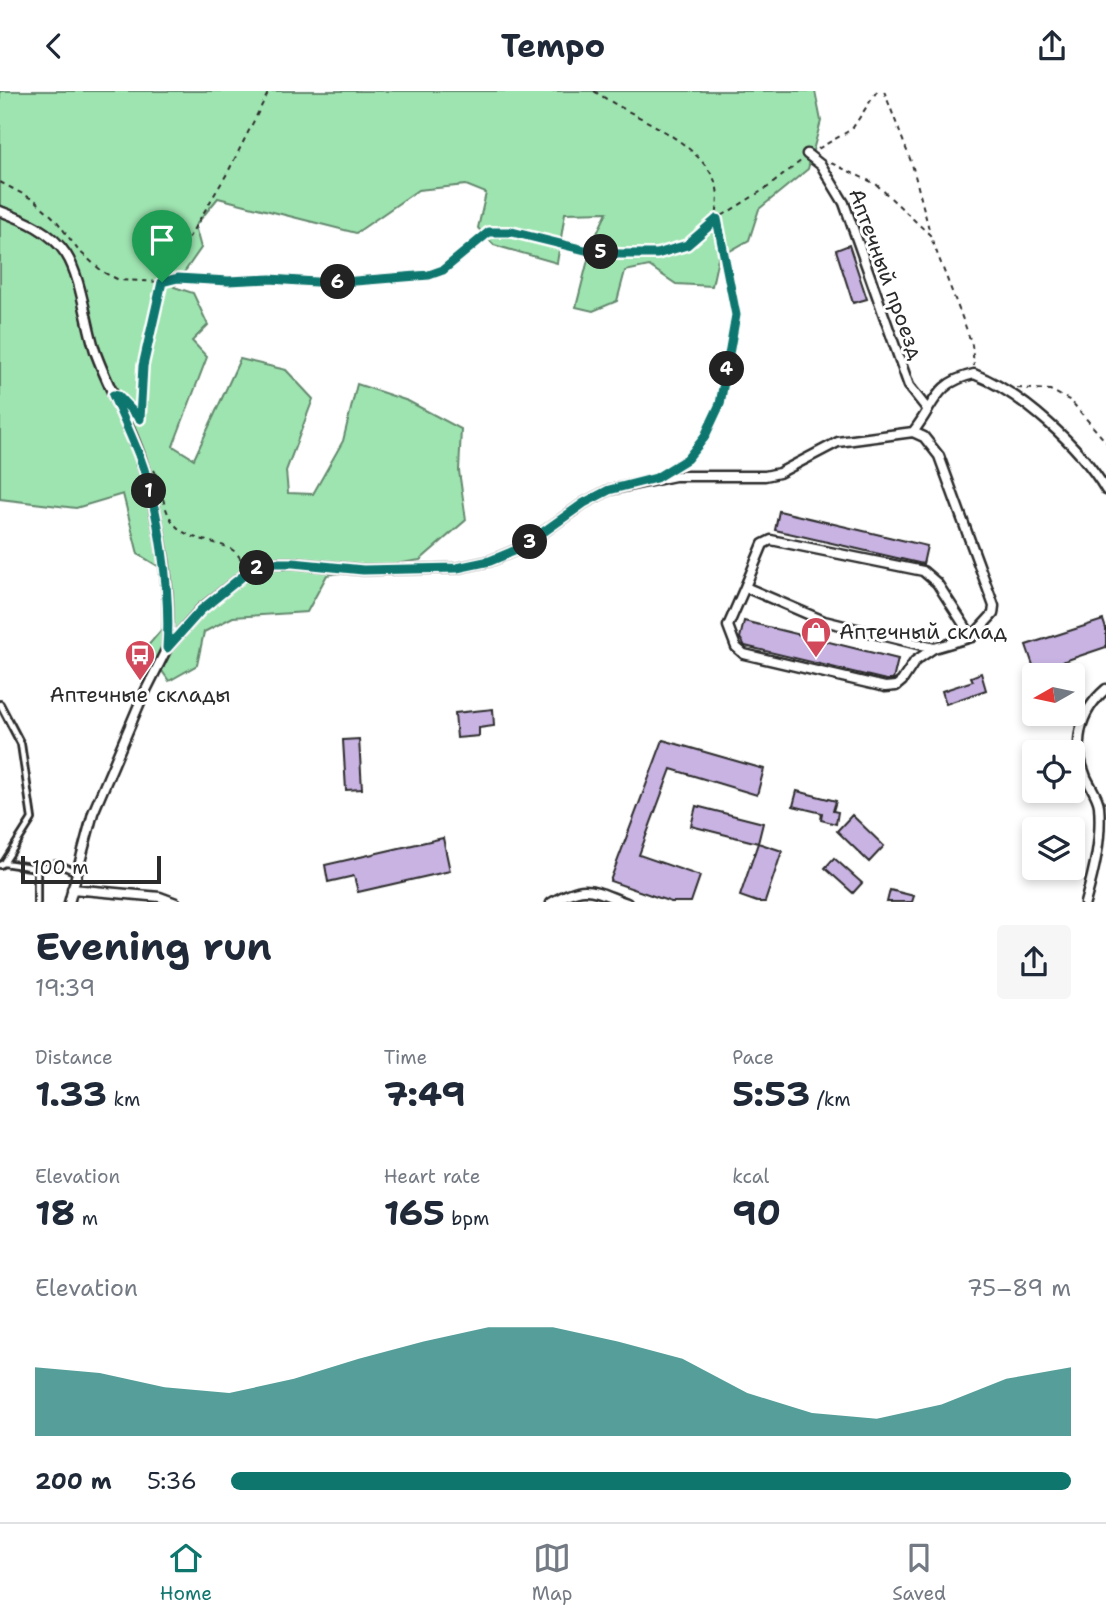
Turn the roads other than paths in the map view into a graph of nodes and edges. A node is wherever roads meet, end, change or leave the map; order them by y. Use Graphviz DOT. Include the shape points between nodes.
graph roads {
  1 [pos="807,154"];
  2 [pos="0,211"];
  3 [pos="928,410"];
  4 [pos="912,432"];
  5 [pos="1106,490"];
  6 [pos="745,587"];
  7 [pos="972,637"];
  8 [pos="167,648"];
  9 [pos="934,648"];
  10 [pos="1106,689"];
  11 [pos="0,704"];
  12 [pos="2,864"];
  13 [pos="37,868"];
  14 [pos="76,872"];
  15 [pos="72,889"];
  16 [pos="37,902"];
  17 [pos="69,902"];
  18 [pos="176,902"];
  19 [pos="551,902"];
  20 [pos="627,902"];
  21 [pos="1085,902"];
  1 -- 3 [label="street, Аптечный проезд" via="821,165 844,203 909,386"];
  2 -- 8 [label="street" via="43,231 66,255 73,271 97,355 140,457 156,519 165,583"];
  3 -- 4 [label="street"];
  3 -- 5 [label="street" via="950,382 974,374 1001,387 1046,422"];
  4 -- 7 [label="street" via="932,444 939,456 994,606 993,614"];
  4 -- 8 [label="street" via="838,442 779,474 675,476 609,490 521,548 468,566 363,570 275,563 249,571 201,610"];
  6 -- 7 [label="street" via="763,544 771,540 923,571 937,583"];
  6 -- 9 [label="street" via="824,621"];
  6 -- 9 [label="street" via="728,626 730,637 744,654 885,687 896,686 915,661"];
  7 -- 9 [label="street"];
  8 -- 14 [label="street" via="93,813"];
  10 -- 21 [label="street" via="1089,707 1078,738 1078,753 1100,803 1097,861"];
  11 -- 12 [label="lane" via="20,744 32,819"];
  12 -- 13 [label="lane"];
  13 -- 14 [label="lane" via="58,864"];
  13 -- 16 [label="lane"];
  14 -- 15 [label="street"];
  15 -- 17 [label="street"];
  15 -- 18 [label="street"];
  19 -- 20 [label="street" via="572,891 589,889"];
}
